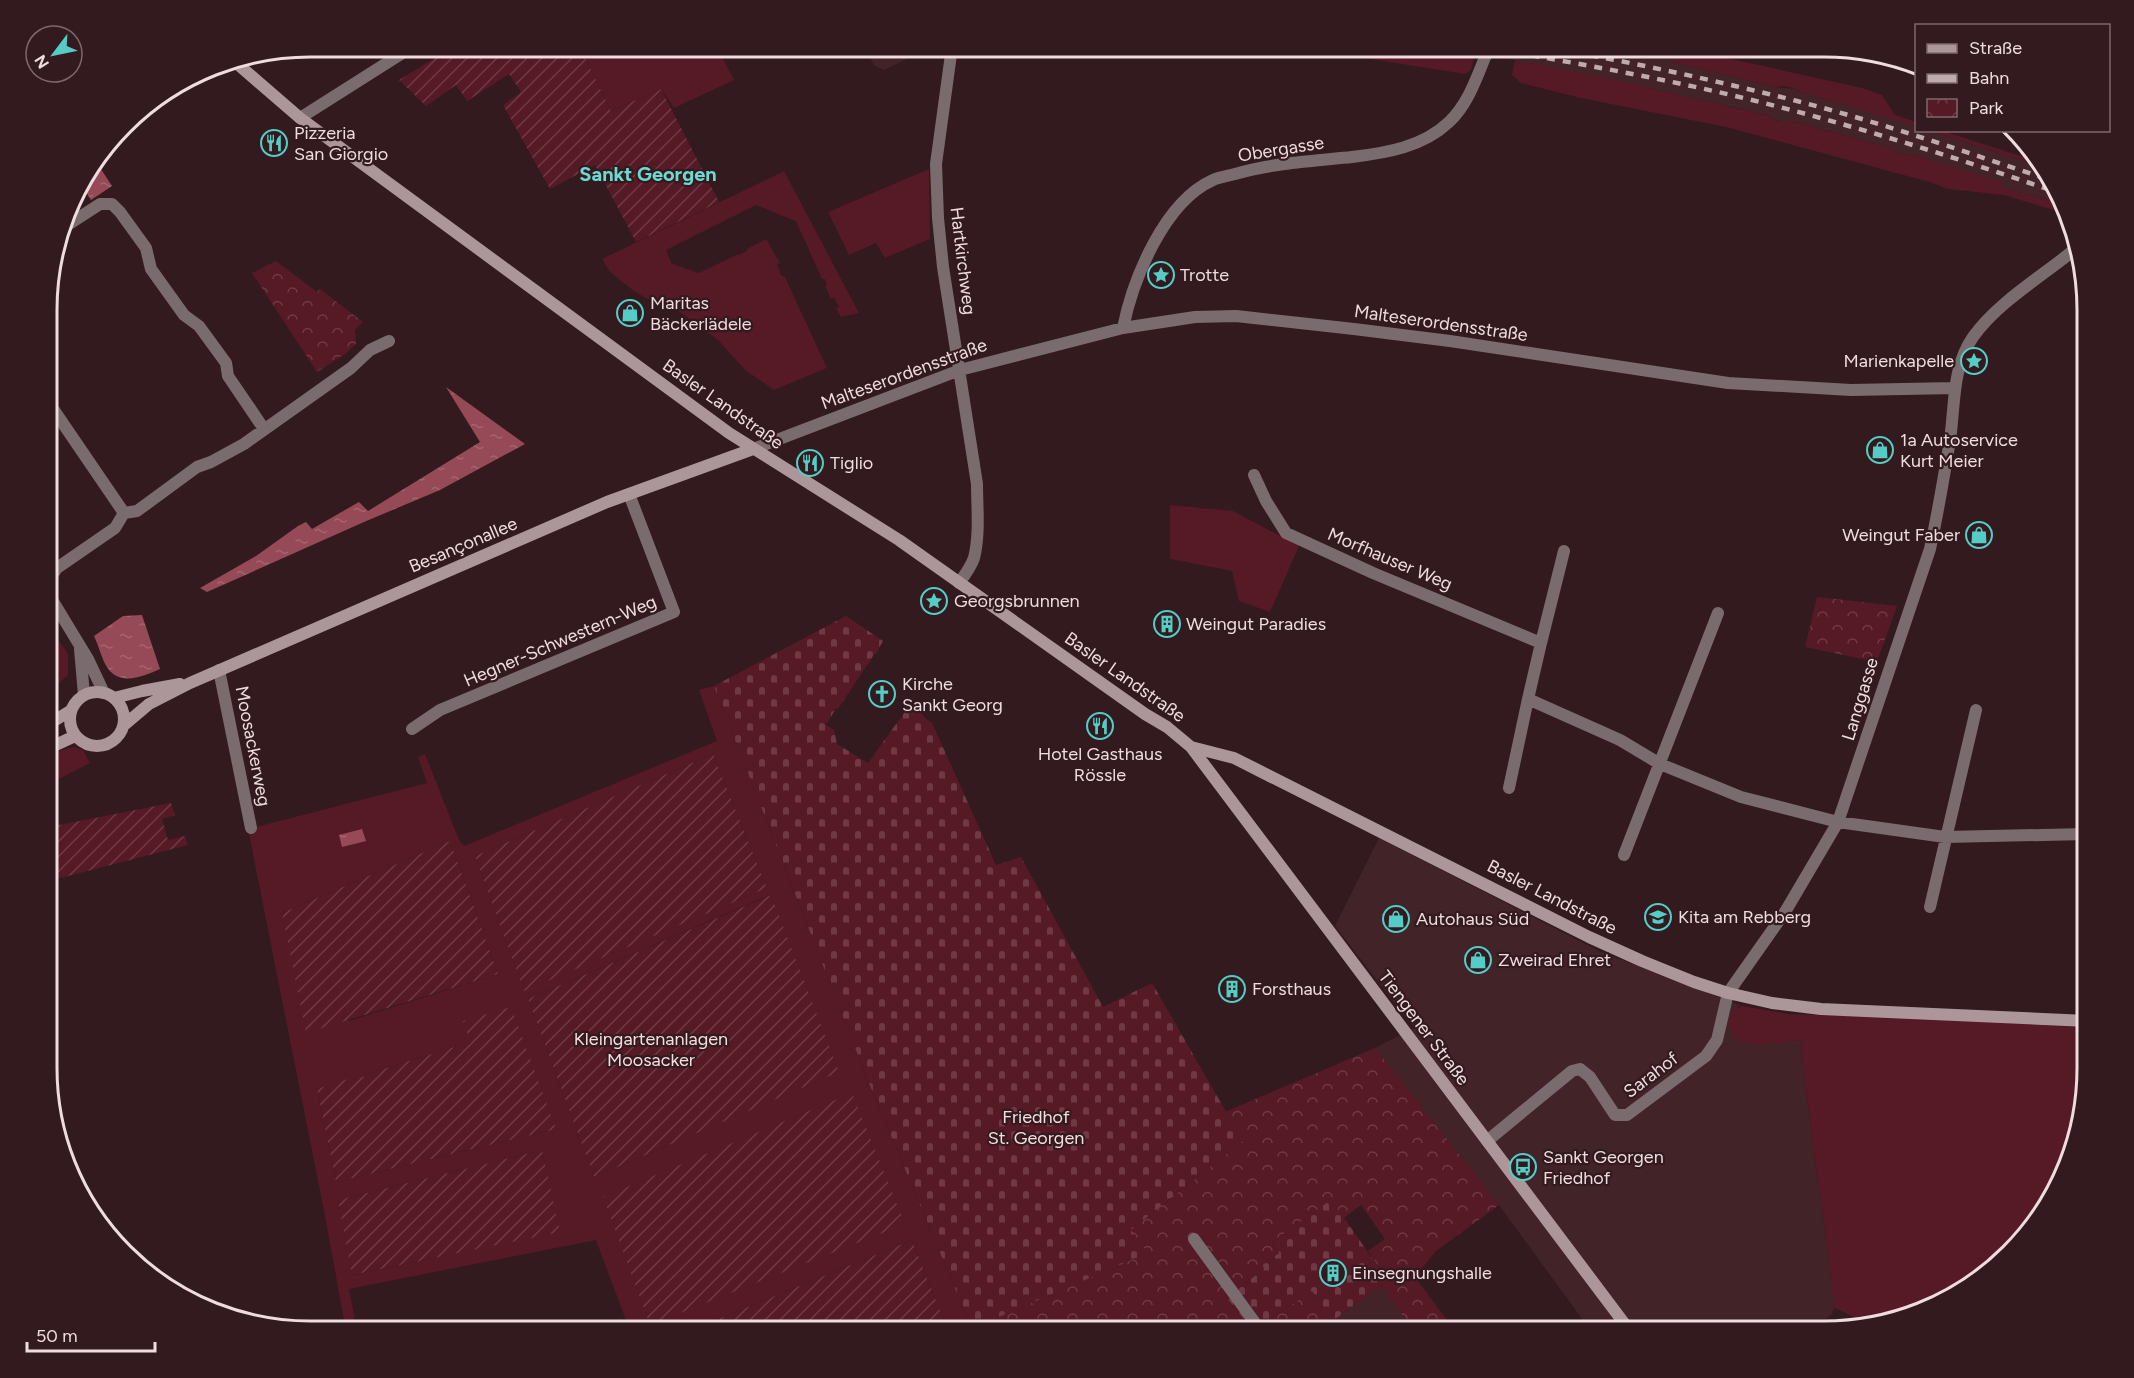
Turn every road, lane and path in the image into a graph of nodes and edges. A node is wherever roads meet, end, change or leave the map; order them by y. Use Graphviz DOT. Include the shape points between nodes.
graph roads {
  1 [pos="395,57"];
  2 [pos="951,57"];
  3 [pos="1485,57"];
  4 [pos="240,67"];
  5 [pos="300,118"];
  6 [pos="73,222"];
  7 [pos="2070,253"];
  8 [pos="1123,328"];
  9 [pos="389,341"];
  10 [pos="960,370"];
  11 [pos="1955,388"];
  12 [pos="57,415"];
  13 [pos="264,429"];
  14 [pos="753,449"];
  15 [pos="1254,475"];
  16 [pos="628,494"];
  17 [pos="124,513"];
  18 [pos="1564,551"];
  19 [pos="57,568"];
  20 [pos="959,583"];
  21 [pos="57,608"];
  22 [pos="1718,613"];
  23 [pos="1541,643"];
  24 [pos="80,648"];
  25 [pos="219,670"];
  26 [pos="190,683"];
  27 [pos="84,695"];
  28 [pos="109,696"];
  29 [pos="1528,699"];
  30 [pos="1976,710"];
  31 [pos="70,711"];
  32 [pos="57,719"];
  33 [pos="123,726"];
  34 [pos="412,729"];
  35 [pos="75,736"];
  36 [pos="57,744"];
  37 [pos="1191,747"];
  38 [pos="1660,764"];
  39 [pos="1509,788"];
  40 [pos="1838,822"];
  41 [pos="251,828"];
  42 [pos="2077,834"];
  43 [pos="1945,837"];
  44 [pos="1624,855"];
  45 [pos="1930,907"];
  46 [pos="1728,993"];
  47 [pos="2077,1021"];
  48 [pos="1487,1141"];
  49 [pos="1194,1239"];
  50 [pos="1254,1321"];
  51 [pos="1622,1321"];
  1 -- 5 [label="street"];
  2 -- 10 [label="street, Hartkirchweg" via="936,164 943,267"];
  3 -- 8 [label="street, Obergasse" via="1467,101 1449,122 1417,142 1378,154 1244,171 1213,180 1192,194 1170,218 1141,270"];
  4 -- 5 [label="street, Basler Landstraße"];
  5 -- 14 [label="street, Basler Landstraße"];
  6 -- 13 [label="street" via="100,204 112,204 120,212 146,248 151,269 226,363 228,376"];
  7 -- 11 [label="street" via="1994,313 1962,357"];
  8 -- 10 [label="street, Malteserordensstraße"];
  8 -- 11 [label="street, Malteserordensstraße" via="1195,317 1236,316 1450,341 1728,383 1851,390"];
  9 -- 13 [label="street" via="370,350 351,368"];
  10 -- 14 [label="street, Malteserordensstraße"];
  10 -- 20 [label="street, Hartkirchweg" via="977,510 974,557"];
  11 -- 40 [label="street, Langgasse" via="1930,549"];
  12 -- 17 [label="street"];
  13 -- 17 [label="street" via="244,444 197,467 137,511"];
  14 -- 16 [label="street, Besançonallee"];
  14 -- 20 [label="street, Basler Landstraße" via="874,524"];
  15 -- 23 [label="street, Morfhauser Weg" via="1286,533"];
  16 -- 25 [label="street, Besançonallee"];
  16 -- 34 [label="street, Hegner-Schwestern-Weg" via="674,612 440,710"];
  17 -- 19 [label="street" via="116,528"];
  18 -- 23 [label="street"];
  20 -- 37 [label="street, Basler Landstraße"];
  21 -- 24 [label="street"];
  22 -- 38 [label="street"];
  23 -- 29 [label="street"];
  24 -- 27 [label="street"];
  24 -- 28 [label="street"];
  25 -- 26 [label="street, Besançonallee"];
  25 -- 41 [label="street, Moosackerweg"];
  26 -- 28 [label="street, Besançonallee"];
  26 -- 33 [label="street, Besançonallee" via="149,704"];
  27 -- 28 [label="street, Besançonallee" via="96,692"];
  27 -- 31 [label="street"];
  28 -- 33 [label="street" via="123,711"];
  29 -- 38 [label="street" via="1620,740"];
  29 -- 39 [label="street"];
  30 -- 43 [label="street"];
  31 -- 32 [label="street"];
  31 -- 35 [label="street" via="70,727"];
  33 -- 35 [label="street, Besançonallee" via="117,738 105,746 86,745"];
  35 -- 36 [label="street"];
  37 -- 46 [label="street, Basler Landstraße" via="1233,758 1589,937"];
  37 -- 48 [label="street, Tiengener Straße"];
  38 -- 40 [label="street" via="1741,797"];
  38 -- 44 [label="street"];
  40 -- 43 [label="street"];
  40 -- 46 [label="street, Langgasse" via="1785,912"];
  42 -- 43 [label="street"];
  43 -- 45 [label="street"];
  46 -- 47 [label="street, Basler Landstraße" via="1821,1009"];
  46 -- 48 [label="street, Sarahof" via="1717,1041 1706,1056 1627,1115 1615,1114 1580,1069 1572,1071"];
  48 -- 51 [label="street, Tiengener Straße"];
  49 -- 50 [label="street"];
}
